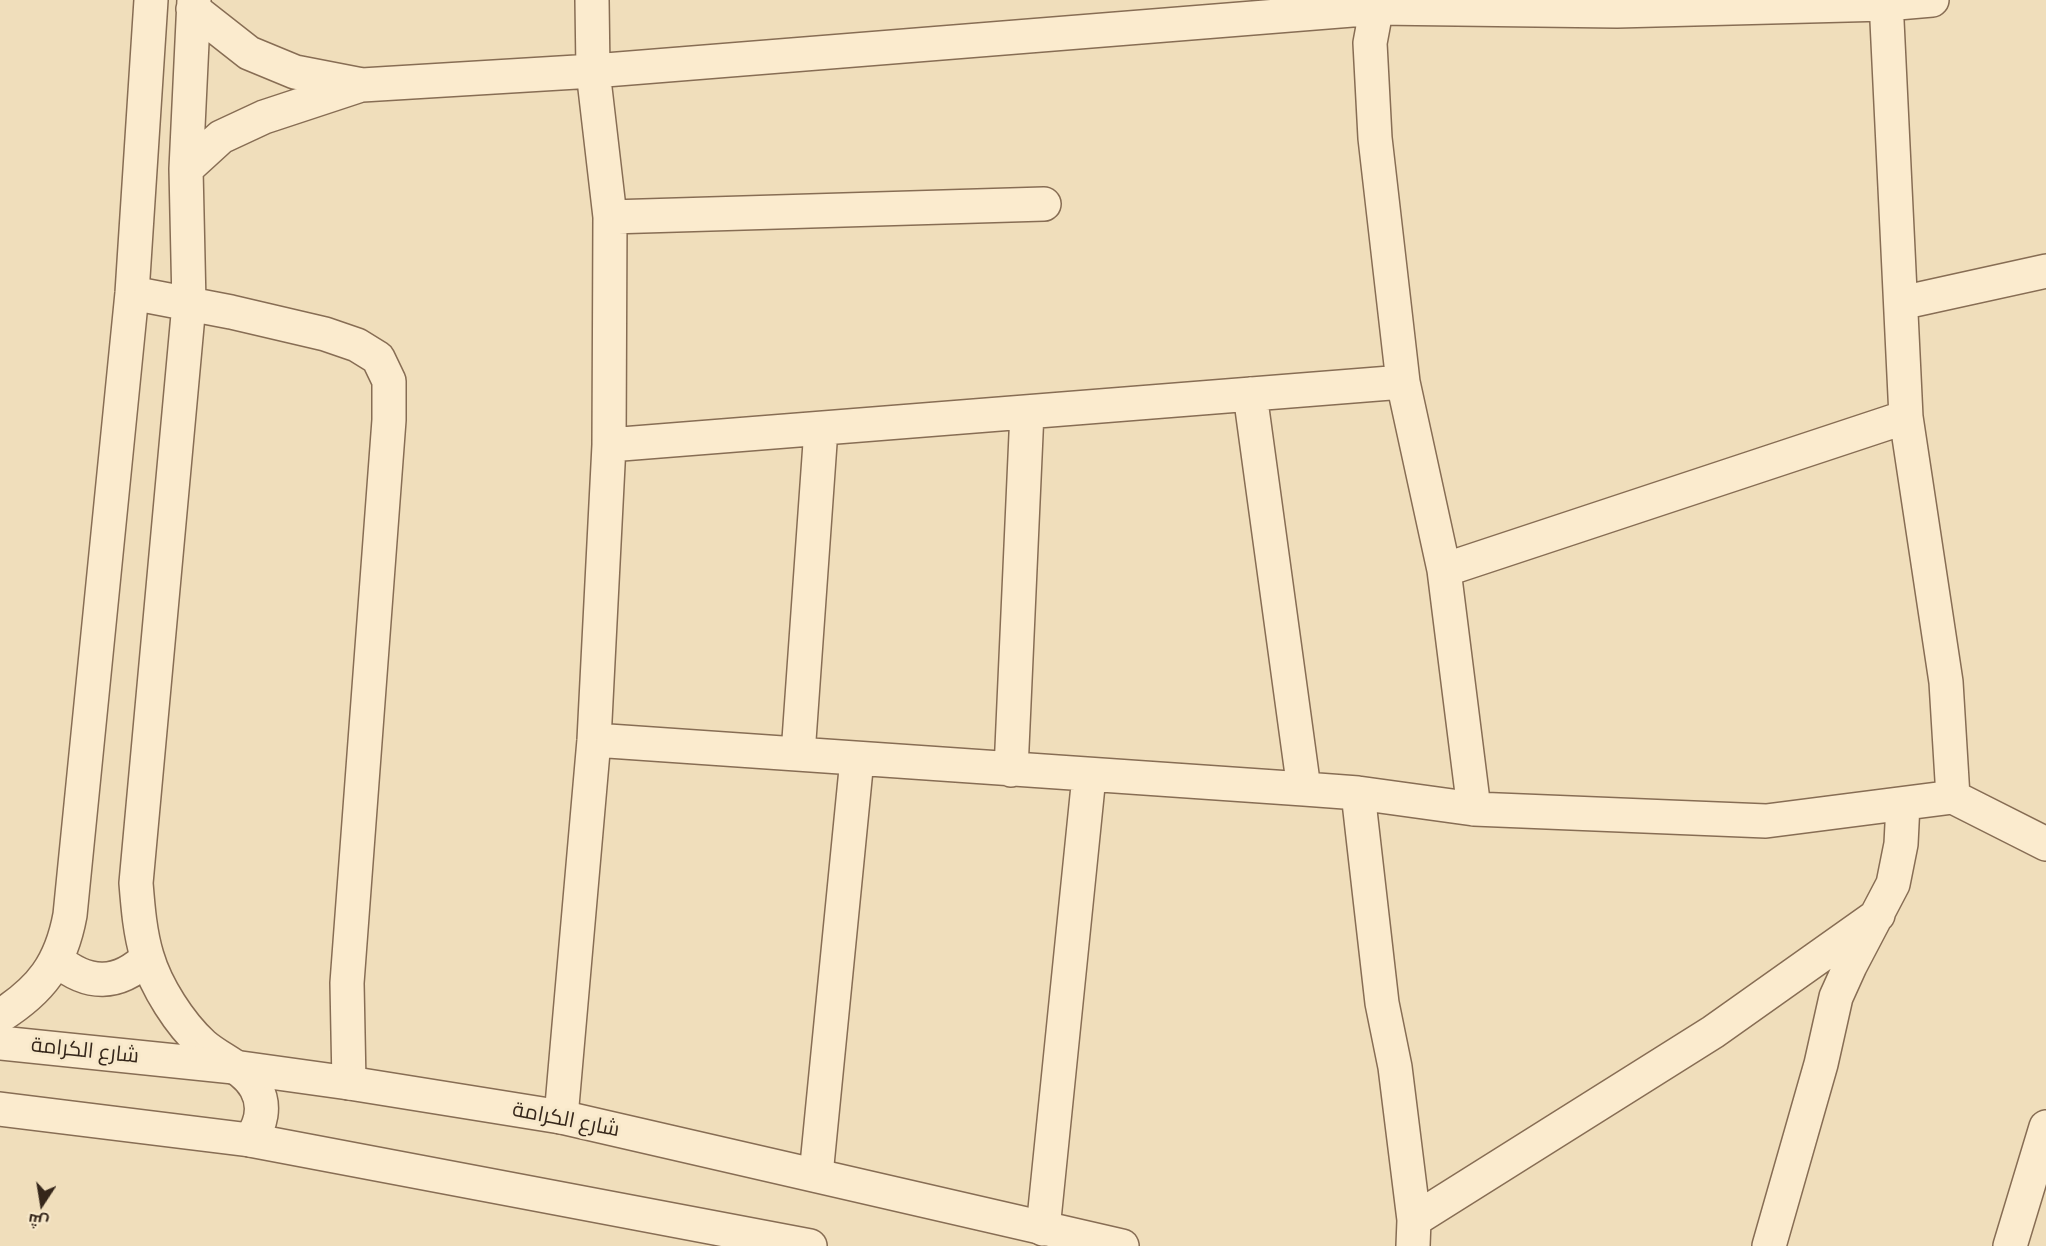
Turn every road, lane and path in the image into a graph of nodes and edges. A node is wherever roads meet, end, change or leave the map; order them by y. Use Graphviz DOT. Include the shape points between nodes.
graph roads {
  1 [pos="151,0"];
  2 [pos="592,0"];
  3 [pos="1932,0"];
  4 [pos="1886,2"];
  5 [pos="1377,4"];
  6 [pos="193,5"];
  7 [pos="1155,13"];
  8 [pos="593,71"];
  9 [pos="362,85"];
  10 [pos="186,169"];
  11 [pos="1044,204"];
  12 [pos="610,217"];
  13 [pos="2046,271"];
  14 [pos="132,293"];
  15 [pos="1901,303"];
  16 [pos="189,304"];
  17 [pos="1403,382"];
  18 [pos="1250,394"];
  19 [pos="1027,412"];
  20 [pos="1906,417"];
  21 [pos="821,429"];
  22 [pos="609,445"];
  23 [pos="1444,570"];
  24 [pos="594,740"];
  25 [pos="798,754"];
  26 [pos="857,759"];
  27 [pos="1011,770"];
  28 [pos="1089,776"];
  29 [pos="1304,789"];
  30 [pos="1358,793"];
  31 [pos="1953,797"];
  32 [pos="1903,804"];
  33 [pos="1474,809"];
  34 [pos="2046,844"];
  35 [pos="1878,915"];
  36 [pos="147,958"];
  37 [pos="57,960"];
  38 [pos="0,1016"];
  39 [pos="0,1042"];
  40 [pos="234,1067"];
  41 [pos="349,1083"];
  42 [pos="0,1109"];
  43 [pos="561,1117"];
  44 [pos="2046,1127"];
  45 [pos="250,1140"];
  46 [pos="816,1175"];
  47 [pos="1043,1229"];
  48 [pos="1413,1233"];
  49 [pos="810,1246"];
  50 [pos="1122,1246"];
  51 [pos="1769,1246"];
  52 [pos="2010,1246"];
  1 -- 14 [label="street"];
  2 -- 8 [label="street"];
  3 -- 4 [label="street"];
  4 -- 5 [label="street" via="1617,11"];
  4 -- 15 [label="street"];
  5 -- 7 [label="street"];
  5 -- 17 [label="street" via="1370,43 1375,138"];
  6 -- 9 [label="street" via="249,53 295,72"];
  6 -- 10 [label="street"];
  7 -- 8 [label="street"];
  8 -- 9 [label="street"];
  8 -- 12 [label="street"];
  9 -- 10 [label="street" via="264,117 221,137"];
  10 -- 16 [label="street"];
  11 -- 12 [label="street"];
  12 -- 22 [label="street"];
  13 -- 15 [label="street"];
  14 -- 16 [label="street"];
  14 -- 37 [label="street" via="70,915"];
  15 -- 20 [label="street"];
  16 -- 36 [label="street" via="136,884"];
  16 -- 41 [label="street" via="325,334 357,345 378,358 388,381 389,420 347,983"];
  17 -- 18 [label="street"];
  17 -- 23 [label="street"];
  18 -- 19 [label="street"];
  18 -- 29 [label="street"];
  19 -- 21 [label="street"];
  19 -- 27 [label="street"];
  20 -- 23 [label="street"];
  20 -- 31 [label="street" via="1946,682"];
  21 -- 22 [label="street"];
  21 -- 25 [label="street"];
  22 -- 24 [label="street"];
  23 -- 33 [label="street"];
  24 -- 25 [label="street"];
  24 -- 43 [label="street"];
  25 -- 26 [label="street"];
  26 -- 27 [label="street"];
  26 -- 46 [label="street"];
  27 -- 28 [label="street"];
  28 -- 29 [label="street"];
  28 -- 47 [label="street"];
  29 -- 30 [label="street"];
  30 -- 33 [label="street"];
  30 -- 48 [label="street"];
  31 -- 32 [label="street"];
  31 -- 34 [label="street"];
  32 -- 33 [label="street" via="1766,821"];
  32 -- 35 [label="street" via="1893,884"];
  35 -- 48 [label="street" via="1713,1032"];
  35 -- 51 [label="street" via="1836,998"];
  36 -- 37 [label="street" via="124,975 96,980 75,973"];
  36 -- 40 [label="street" via="179,1019 204,1045"];
  37 -- 38 [label="street" via="33,991"];
  39 -- 40 [label="street, شارع الكرامة"];
  40 -- 41 [label="street, شارع الكرامة"];
  40 -- 45 [label="street" via="250,1079 261,1099 261,1120"];
  41 -- 43 [label="street, شارع الكرامة"];
  42 -- 45 [label="street"];
  43 -- 46 [label="street, شارع الكرامة"];
  44 -- 52 [label="street"];
  45 -- 49 [label="street"];
  46 -- 47 [label="street, شارع الكرامة"];
  47 -- 50 [label="street, شارع الكرامة"];
}
